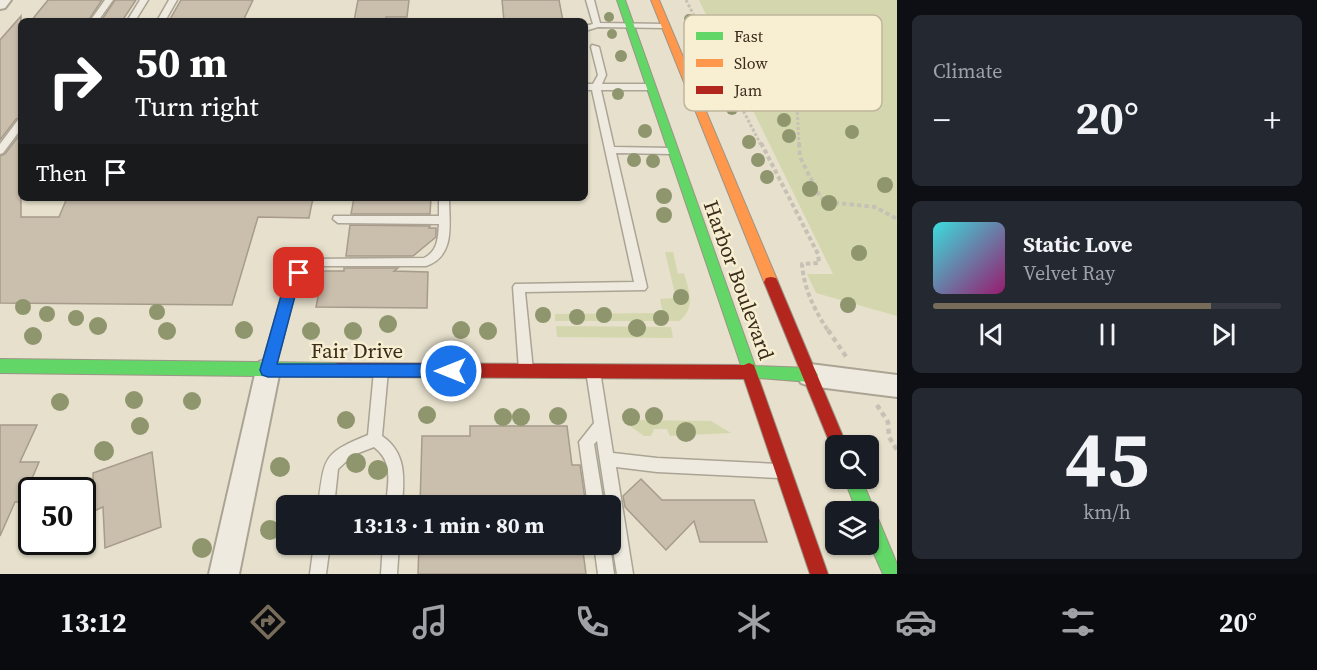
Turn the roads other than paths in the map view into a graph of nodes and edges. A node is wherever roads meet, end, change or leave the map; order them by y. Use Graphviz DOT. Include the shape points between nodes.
graph roads {
  1 [pos="4,0"];
  2 [pos="109,0"];
  3 [pos="144,0"];
  4 [pos="173,0"];
  5 [pos="590,0"];
  6 [pos="621,0"];
  7 [pos="655,0"];
  8 [pos="0,5"];
  9 [pos="96,18"];
  10 [pos="133,18"];
  11 [pos="163,18"];
  12 [pos="597,25"];
  13 [pos="629,26"];
  14 [pos="665,26"];
  15 [pos="588,28"];
  16 [pos="595,47"];
  17 [pos="684,72"];
  18 [pos="590,87"];
  19 [pos="650,87"];
  20 [pos="700,111"];
  21 [pos="18,126"];
  22 [pos="610,150"];
  23 [pos="0,151"];
  24 [pos="671,151"];
  25 [pos="444,201"];
  26 [pos="338,219"];
  27 [pos="443,220"];
  28 [pos="0,366"];
  29 [pos="268,370"];
  30 [pos="526,370"];
  31 [pos="593,370"];
  32 [pos="381,371"];
  33 [pos="750,372"];
  34 [pos="810,375"];
  35 [pos="897,386"];
  36 [pos="601,426"];
  37 [pos="834,435"];
  38 [pos="375,439"];
  39 [pos="606,459"];
  40 [pos="783,471"];
  41 [pos="327,495"];
  42 [pos="395,495"];
  43 [pos="594,495"];
  44 [pos="879,544"];
  45 [pos="321,555"];
  46 [pos="390,555"];
  47 [pos="603,555"];
  48 [pos="224,574"];
  49 [pos="318,574"];
  50 [pos="389,574"];
  51 [pos="606,574"];
  52 [pos="626,574"];
  53 [pos="819,574"];
  54 [pos="892,574"];
  1 -- 8 [label="street"];
  2 -- 9 [label="lane"];
  3 -- 10 [label="lane"];
  4 -- 11 [label="lane"];
  5 -- 12 [label="lane"];
  6 -- 13 [label="main road, Harbor Boulevard"];
  7 -- 14 [label="main road, Harbor Boulevard"];
  12 -- 13 [label="lane"];
  12 -- 15 [label="lane"];
  13 -- 14 [label="lane"];
  13 -- 19 [label="main road, Harbor Boulevard"];
  14 -- 17 [label="main road, Harbor Boulevard"];
  16 -- 18 [label="lane" via="602,75"];
  18 -- 19 [label="lane"];
  18 -- 22 [label="lane"];
  19 -- 24 [label="main road, Harbor Boulevard"];
  20 -- 34 [label="main road, Harbor Boulevard"];
  21 -- 23 [label="lane"];
  22 -- 24 [label="lane"];
  22 -- 30 [label="lane" via="640,287 519,287"];
  24 -- 33 [label="main road, Harbor Boulevard"];
  25 -- 27 [label="lane"];
  26 -- 27 [label="lane"];
  27 -- 29 [label="lane" via="443,249 435,259 314,262 293,278"];
  28 -- 29 [label="main road, Fair Drive"];
  29 -- 32 [label="main road, Fair Drive"];
  29 -- 48 [label="street"];
  30 -- 31 [label="main road, Fair Drive"];
  30 -- 32 [label="main road, Fair Drive"];
  31 -- 33 [label="main road, Fair Drive"];
  31 -- 36 [label="lane"];
  32 -- 38 [label="lane"];
  33 -- 34 [label="main road, Fair Drive"];
  33 -- 40 [label="main road, Harbor Boulevard"];
  34 -- 35 [label="street"];
  34 -- 37 [label="main road, Harbor Boulevard"];
  36 -- 39 [label="lane"];
  36 -- 43 [label="lane" via="586,442"];
  38 -- 41 [label="lane" via="348,450 331,465"];
  38 -- 42 [label="lane" via="388,446 397,464"];
  39 -- 40 [label="lane"];
  39 -- 52 [label="lane"];
  40 -- 53 [label="main road, Harbor Boulevard"];
  44 -- 54 [label="main road"];
  45 -- 49 [label="lane"];
  46 -- 50 [label="lane"];
  47 -- 51 [label="lane"];
}
